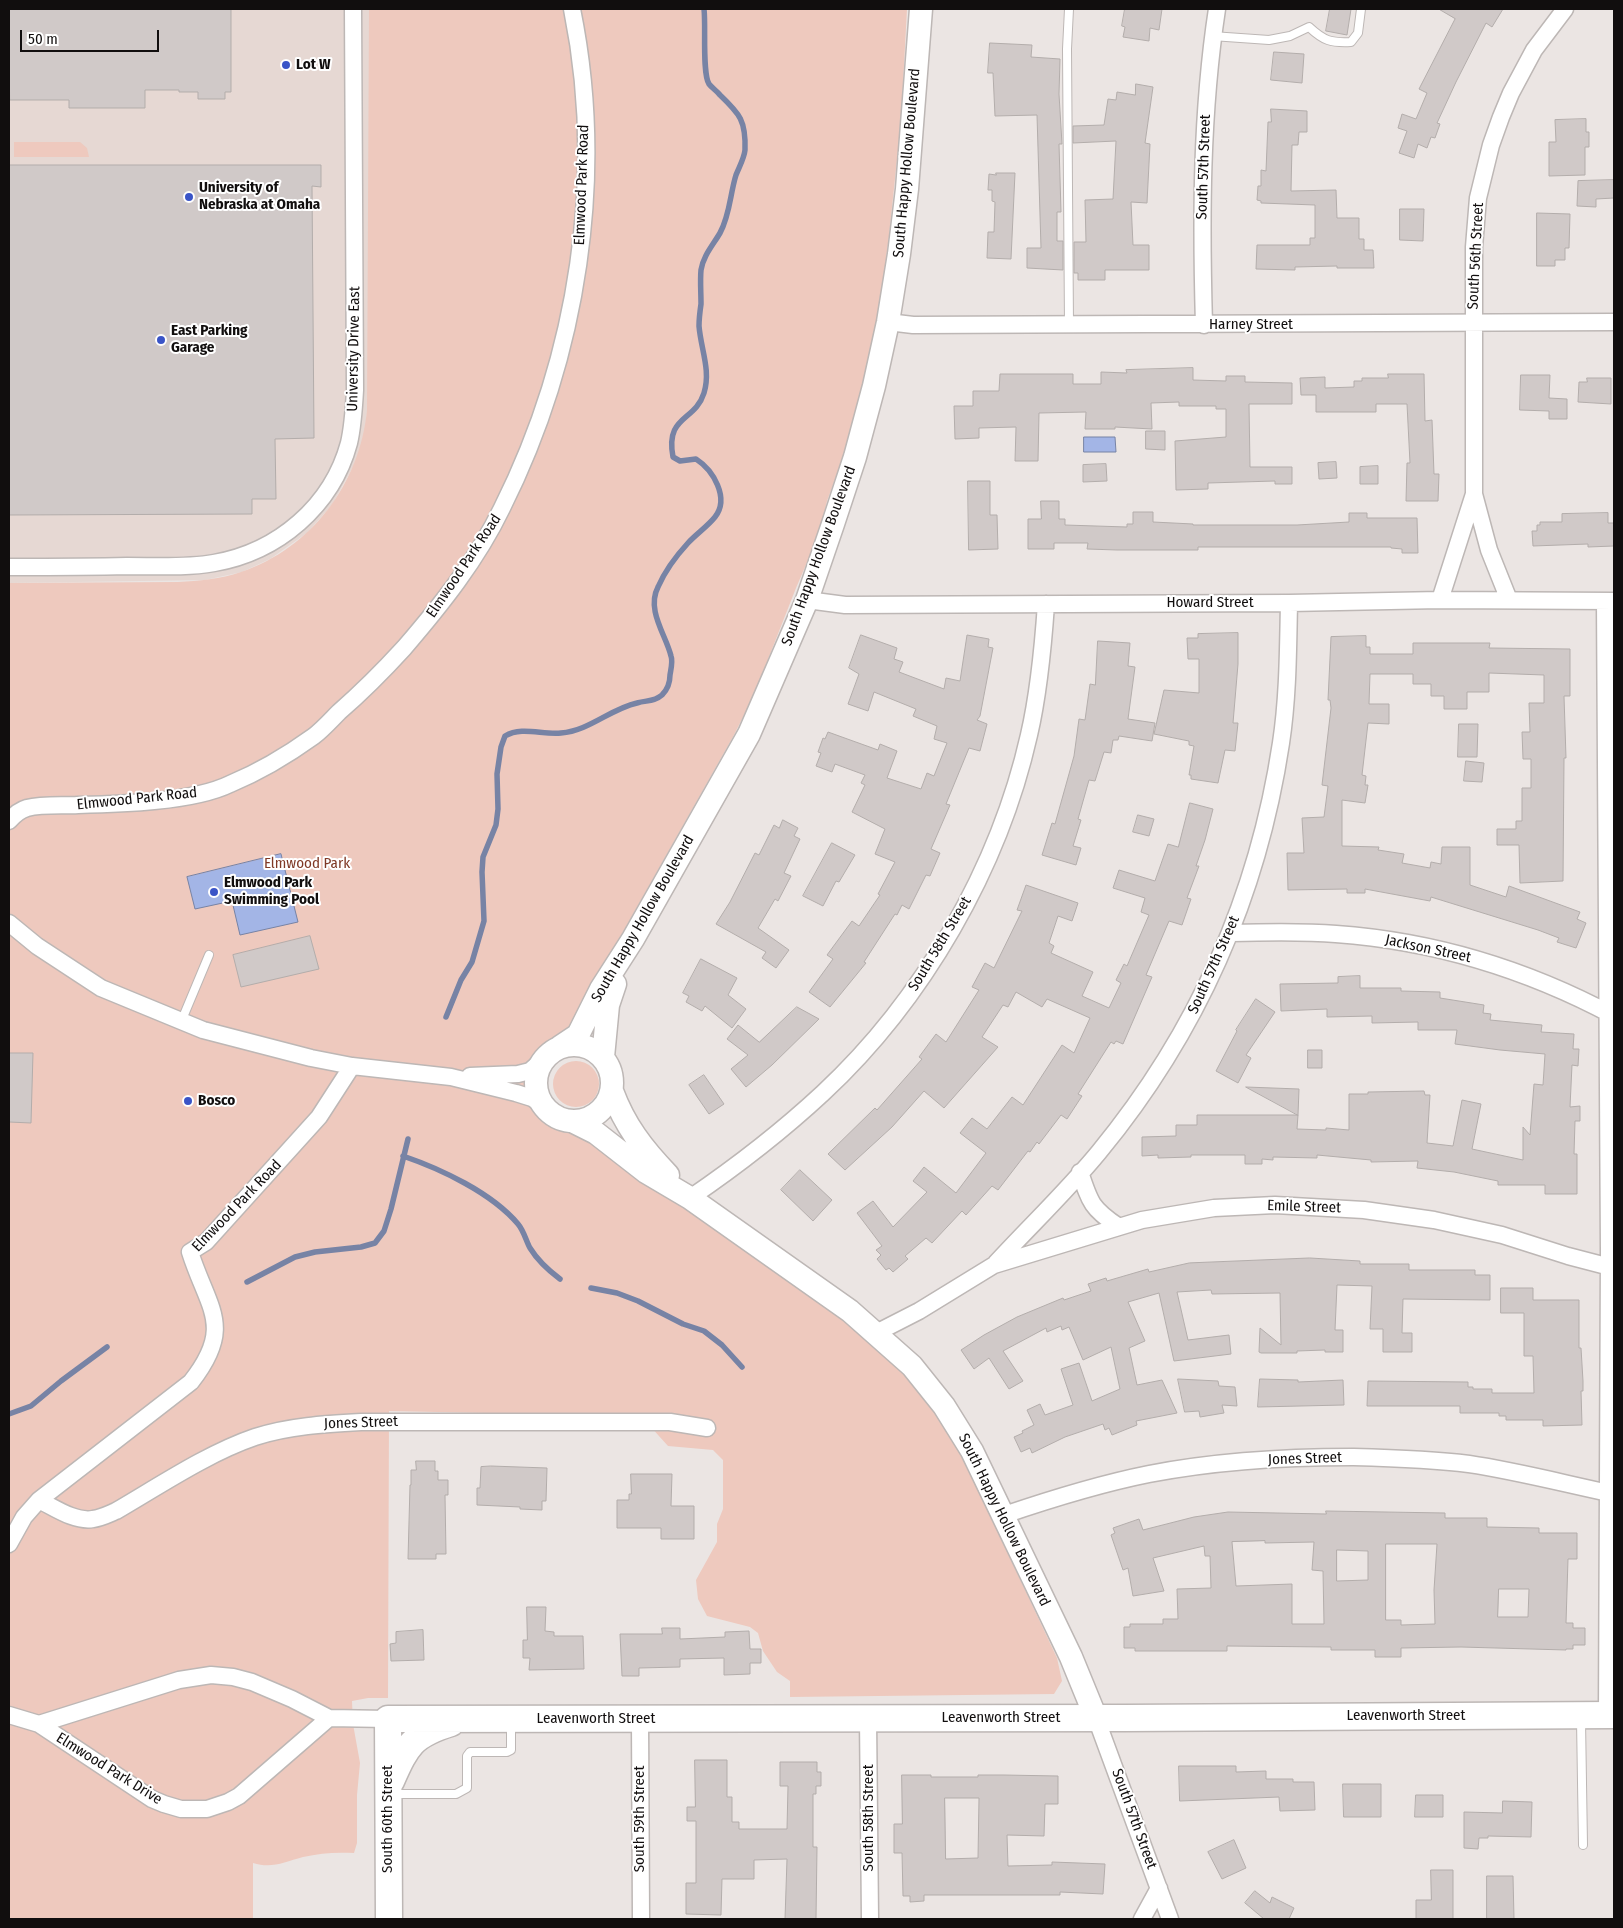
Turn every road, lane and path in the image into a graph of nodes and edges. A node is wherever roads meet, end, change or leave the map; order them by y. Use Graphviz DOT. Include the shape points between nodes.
graph roads {
  1 [pos="353,9"];
  2 [pos="572,9"];
  3 [pos="921,9"];
  4 [pos="1069,9"];
  5 [pos="1216,9"];
  6 [pos="1361,9"];
  7 [pos="1565,9"];
  8 [pos="1212,36"];
  9 [pos="888,322"];
  10 [pos="1614,322"];
  11 [pos="1474,323"];
  12 [pos="1204,325"];
  13 [pos="1069,326"];
  14 [pos="1474,494"];
  15 [pos="9,567"];
  16 [pos="807,600"];
  17 [pos="1440,600"];
  18 [pos="1509,600"];
  19 [pos="1610,601"];
  20 [pos="1289,603"];
  21 [pos="1046,604"];
  22 [pos="9,821"];
  23 [pos="9,923"];
  24 [pos="1230,933"];
  25 [pos="632,938"];
  26 [pos="209,955"];
  27 [pos="1611,1014"];
  28 [pos="181,1022"];
  29 [pos="553,1052"];
  30 [pos="603,1057"];
  31 [pos="352,1066"];
  32 [pos="450,1077"];
  33 [pos="612,1091"];
  34 [pos="543,1105"];
  35 [pos="574,1122"];
  36 [pos="1080,1172"];
  37 [pos="690,1198"];
  38 [pos="1119,1227"];
  39 [pos="994,1265"];
  40 [pos="1612,1267"];
  41 [pos="876,1333"];
  42 [pos="707,1428"];
  43 [pos="1609,1493"];
  44 [pos="39,1500"];
  45 [pos="1004,1515"];
  46 [pos="9,1544"];
  47 [pos="9,1715"];
  48 [pos="1581,1715"];
  49 [pos="1611,1715"];
  50 [pos="329,1718"];
  51 [pos="868,1718"];
  52 [pos="1096,1718"];
  53 [pos="388,1719"];
  54 [pos="464,1719"];
  55 [pos="511,1719"];
  56 [pos="640,1719"];
  57 [pos="39,1724"];
  58 [pos="388,1791"];
  59 [pos="1583,1845"];
  60 [pos="1159,1888"];
  61 [pos="389,1919"];
  62 [pos="641,1919"];
  63 [pos="870,1919"];
  64 [pos="1142,1919"];
  65 [pos="1170,1919"];
  1 -- 15 [label="street, University Drive East" via="355,390 349,444 331,486 285,535 257,550 215,563"];
  2 -- 22 [label="street, Elmwood Park Road" via="586,130 583,227 569,317 544,407 512,486 459,578 433,615 382,672 315,735 229,786 171,798 35,807 24,809"];
  3 -- 9 [label="street, South Happy Hollow Boulevard" via="907,189"];
  4 -- 13 [label="lane"];
  5 -- 8 [label="street, South 57th Street"];
  6 -- 8 [label="lane" via="1358,33 1351,42 1334,43 1309,28 1269,40"];
  7 -- 11 [label="street, South 56th Street" via="1534,50 1511,93 1491,145 1478,198"];
  8 -- 12 [label="street, South 57th Street" via="1202,173"];
  9 -- 13 [label="street, Harney Street"];
  9 -- 16 [label="street, South Happy Hollow Boulevard" via="854,457"];
  10 -- 11 [label="street, Harney Street"];
  11 -- 12 [label="street, Harney Street"];
  11 -- 14 [label="street, South 56th Street"];
  12 -- 13 [label="street, Harney Street"];
  14 -- 17 [label="street, South 56th Street"];
  14 -- 18 [label="street, South 56th Street" via="1489,550"];
  16 -- 21 [label="street, Howard Street" via="845,605"];
  16 -- 25 [label="street, South Happy Hollow Boulevard" via="749,734"];
  17 -- 18 [label="street, Howard Street"];
  17 -- 20 [label="street, Howard Street"];
  18 -- 19 [label="street, Howard Street"];
  19 -- 27 [label="street"];
  20 -- 21 [label="street, Howard Street"];
  20 -- 24 [label="street, South 57th Street" via="1288,674 1271,799 1252,874"];
  21 -- 37 [label="street, South 58th Street" via="1040,677 1029,736 1011,799 986,862 936,956 898,1010 825,1092 783,1130"];
  23 -- 28 [label="street" via="37,946 101,988"];
  24 -- 27 [label="street, Jackson Street" via="1336,934 1431,948 1536,979"];
  24 -- 36 [label="street, South 57th Street" via="1214,972 1168,1057 1138,1102"];
  25 -- 29 [label="street, South Happy Hollow Boulevard" via="578,1035"];
  25 -- 30 [label="street" via="608,1005"];
  26 -- 28 [label="lane"];
  27 -- 40 [label="street"];
  28 -- 31 [label="street" via="243,1041"];
  29 -- 30 [label="street" via="572,1044 583,1045"];
  29 -- 32 [label="street" via="530,1071"];
  29 -- 34 [label="street" via="539,1068 536,1080 537,1093"];
  30 -- 33 [label="street" via="610,1067"];
  31 -- 32 [label="street"];
  31 -- 44 [label="street, Elmwood Park Road" via="319,1117 296,1144 206,1242 190,1252 210,1304 215,1328 211,1351 204,1366 191,1382"];
  32 -- 34 [label="street" via="516,1093"];
  33 -- 35 [label="street" via="599,1113"];
  33 -- 37 [label="street, South Happy Hollow Boulevard" via="633,1134 650,1157"];
  34 -- 35 [label="street" via="557,1117"];
  35 -- 37 [label="street, South Happy Hollow Boulevard" via="596,1133 646,1172"];
  36 -- 38 [label="street" via="1088,1196 1099,1214"];
  36 -- 39 [label="street, South 57th Street"];
  37 -- 41 [label="street, South Happy Hollow Boulevard" via="850,1311"];
  38 -- 39 [label="street, Emile Street"];
  38 -- 40 [label="street, Emile Street" via="1214,1208 1276,1205 1364,1210 1434,1220 1502,1235"];
  39 -- 41 [label="street"];
  40 -- 43 [label="street"];
  41 -- 45 [label="street, South Happy Hollow Boulevard" via="912,1366 944,1406 972,1451"];
  42 -- 44 [label="street, Jones Street" via="670,1422 361,1422 315,1425 274,1432 235,1445 116,1511 91,1520"];
  43 -- 45 [label="street, Jones Street" via="1534,1475 1467,1464 1297,1457 1222,1463 1149,1474 1081,1490"];
  43 -- 49 [label="street"];
  44 -- 46 [label="street, Elmwood Park Road" via="24,1517"];
  45 -- 52 [label="street, South Happy Hollow Boulevard"];
  47 -- 57 [label="street, Elmwood Park Drive"];
  48 -- 49 [label="main road, Leavenworth Street"];
  48 -- 52 [label="main road, Leavenworth Street"];
  48 -- 59 [label="lane"];
  50 -- 53 [label="street, Elmwood Park Drive"];
  50 -- 57 [label="street, Elmwood Park Drive" via="252,1682 211,1675 179,1680"];
  50 -- 57 [label="street, Elmwood Park Drive" via="239,1796 207,1809 194,1810 181,1809 152,1798"];
  51 -- 52 [label="main road, Leavenworth Street"];
  51 -- 56 [label="main road, Leavenworth Street"];
  51 -- 63 [label="street, South 58th Street"];
  52 -- 60 [label="street, South 57th Street"];
  53 -- 54 [label="main road, Leavenworth Street"];
  53 -- 58 [label="main road, South 60th Street"];
  54 -- 55 [label="main road, Leavenworth Street"];
  54 -- 58 [label="main road" via="430,1730 412,1742 402,1755"];
  55 -- 56 [label="main road, Leavenworth Street"];
  55 -- 58 [label="lane" via="512,1750 470,1752 467,1756 467,1788 464,1791 456,1794"];
  56 -- 62 [label="street, South 59th Street"];
  58 -- 61 [label="main road, South 60th Street"];
  60 -- 64 [label="street"];
  60 -- 65 [label="street, South 57th Street"];
}
